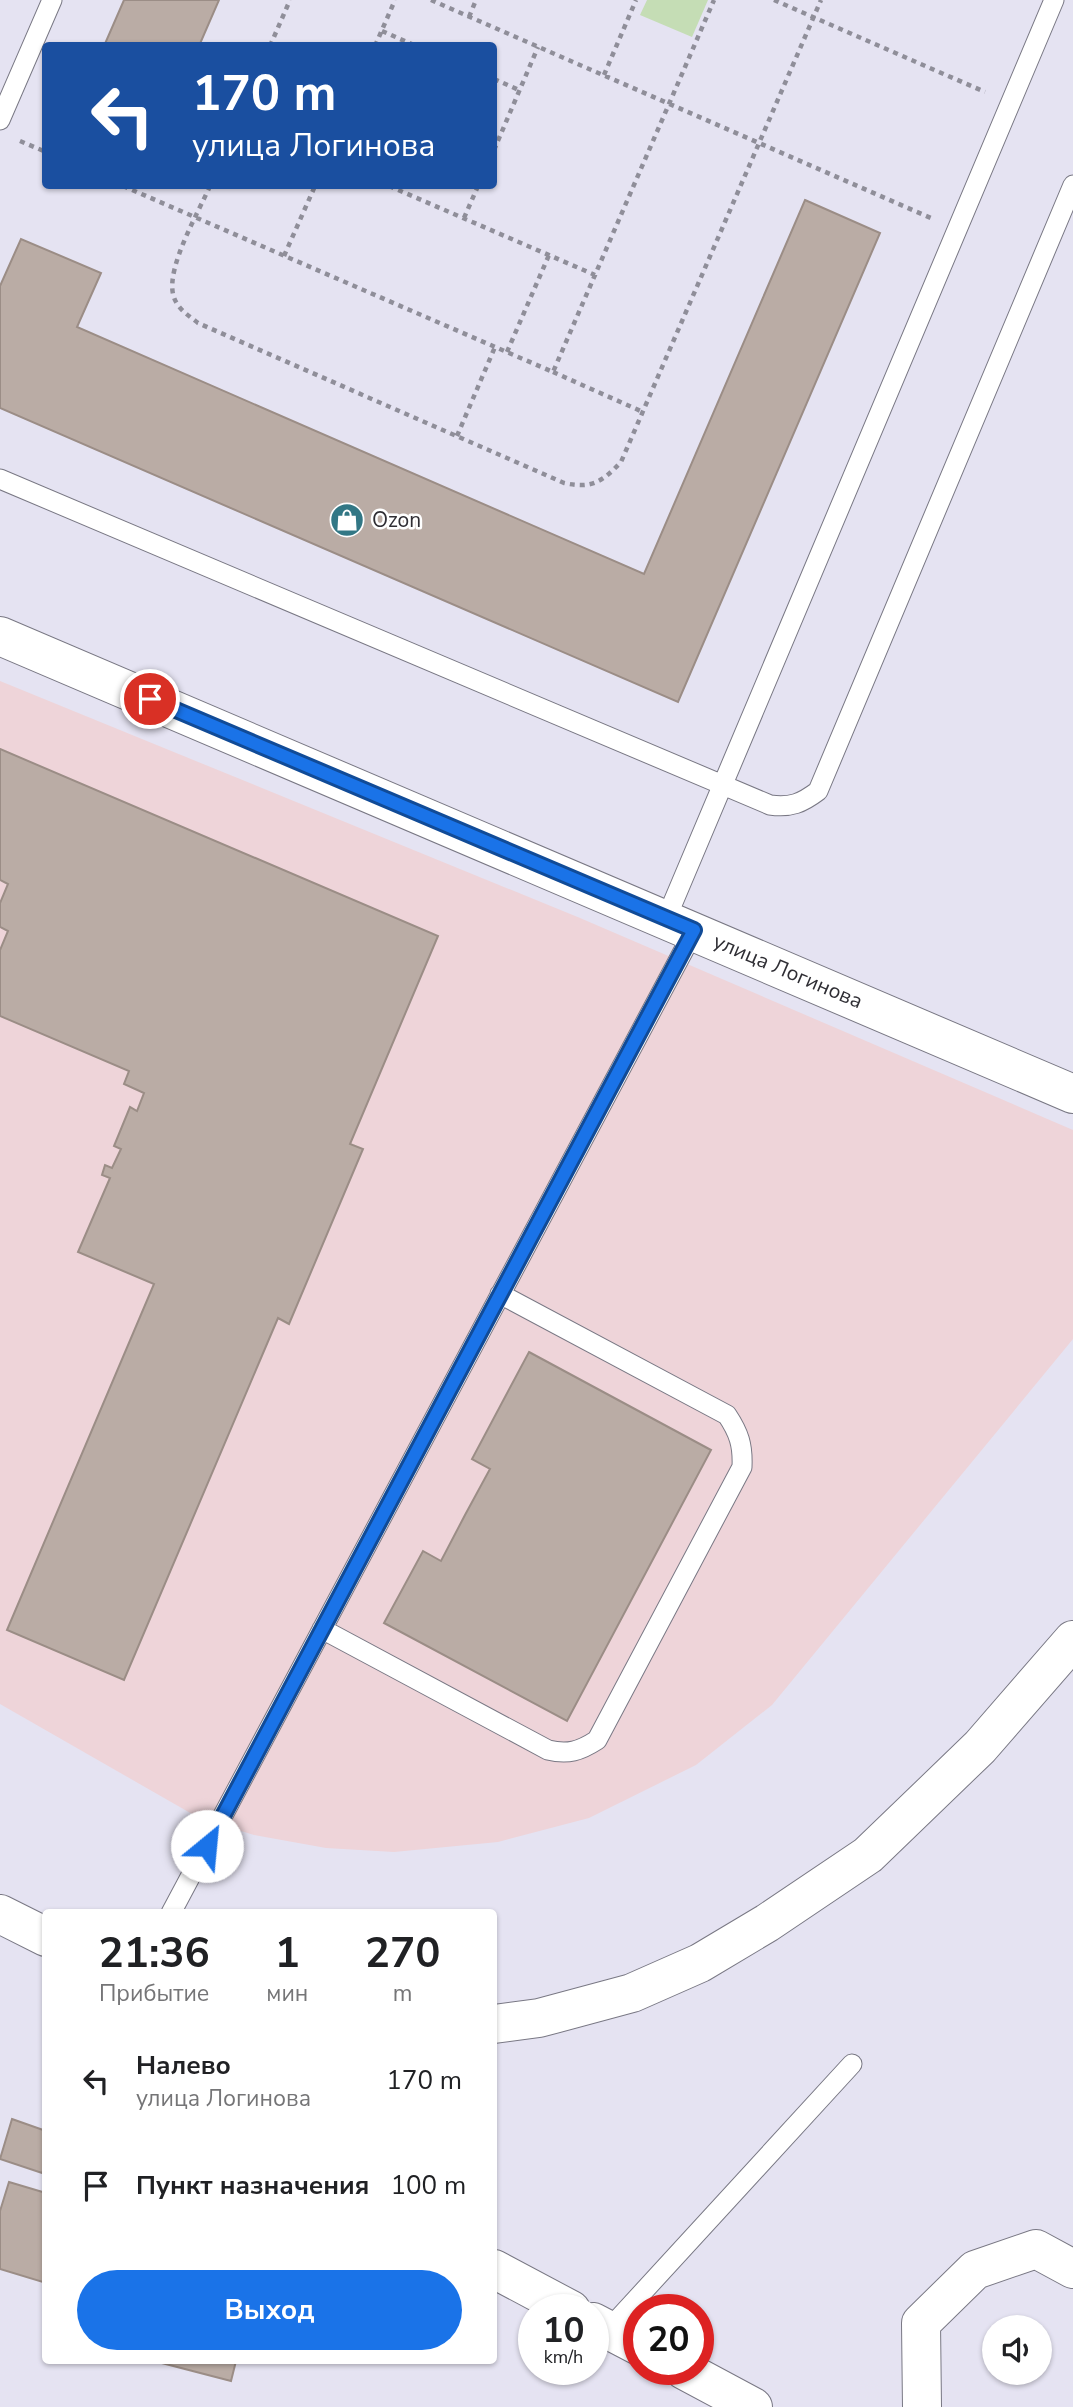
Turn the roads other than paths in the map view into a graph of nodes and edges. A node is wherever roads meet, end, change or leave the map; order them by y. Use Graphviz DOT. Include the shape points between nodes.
graph roads {
  1 [pos="52,0"];
  2 [pos="1054,0"];
  3 [pos="0,120"];
  4 [pos="1073,185"];
  5 [pos="0,479"];
  6 [pos="0,636"];
  7 [pos="723,785"];
  8 [pos="680,925"];
  9 [pos="1073,1094"];
  10 [pos="500,1294"];
  11 [pos="322,1629"];
  12 [pos="1073,1640"];
  13 [pos="173,1909"];
  14 [pos="0,1914"];
  15 [pos="42,1935"];
  16 [pos="497,2025"];
  17 [pos="852,2064"];
  18 [pos="1073,2270"];
  19 [pos="497,2271"];
  20 [pos="541,2294"];
  21 [pos="613,2333"];
  22 [pos="712,2385"];
  23 [pos="752,2407"];
  24 [pos="922,2407"];
  1 -- 3 [label="lane"];
  2 -- 7 [label="lane"];
  4 -- 7 [label="lane" via="818,790 802,803 786,807"];
  5 -- 7 [label="lane"];
  6 -- 8 [label="street, улица Логинова"];
  7 -- 8 [label="lane"];
  8 -- 9 [label="street, улица Логинова"];
  8 -- 10 [label="lane"];
  10 -- 11 [label="lane"];
  10 -- 11 [label="lane" via="727,1415 743,1449 742,1467 597,1740 580,1750 548,1750"];
  11 -- 13 [label="lane"];
  12 -- 16 [label="street" via="980,1747 868,1855 767,1923 700,1963 632,1993"];
  14 -- 15 [label="street"];
  17 -- 21 [label="lane"];
  18 -- 24 [label="street" via="1036,2249 975,2270 921,2323"];
  19 -- 20 [label="street"];
  22 -- 23 [label="street"];
}
